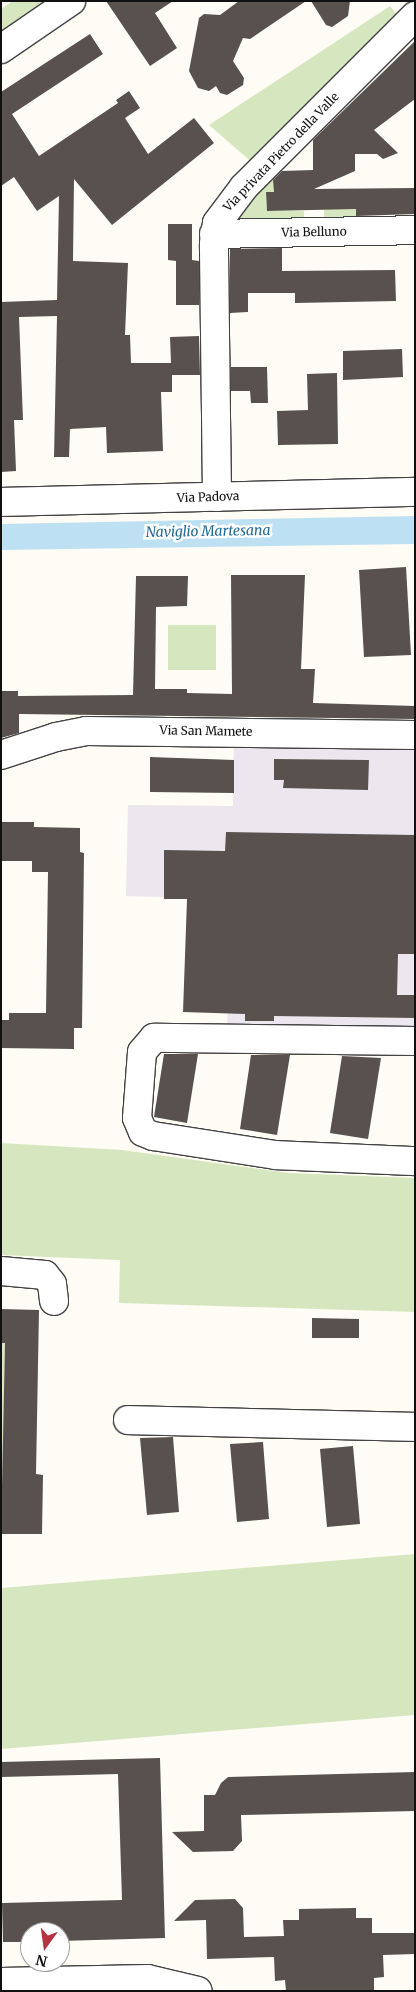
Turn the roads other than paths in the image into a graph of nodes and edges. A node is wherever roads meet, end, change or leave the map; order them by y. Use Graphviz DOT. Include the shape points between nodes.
graph roads {
  1 [pos="71,1"];
  2 [pos="415,16"];
  3 [pos="1,49"];
  4 [pos="415,230"];
  5 [pos="214,234"];
  6 [pos="415,492"];
  7 [pos="217,497"];
  8 [pos="1,502"];
  9 [pos="415,735"];
  10 [pos="1,755"];
  11 [pos="415,1041"];
  12 [pos="415,1161"];
  13 [pos="1,1271"];
  14 [pos="54,1301"];
  15 [pos="128,1420"];
  16 [pos="415,1427"];
  17 [pos="1,1982"];
  18 [pos="198,1991"];
  1 -- 3 [label="street"];
  2 -- 5 [label="street, Via privata Pietro della Valle" via="226,208"];
  4 -- 5 [label="street, Via Belluno"];
  5 -- 7 [label="street, Via privata Pietro della Valle"];
  6 -- 7 [label="street, Via Padova"];
  7 -- 8 [label="street, Via Padova"];
  9 -- 10 [label="street, Via San Mamete" via="86,731 56,736"];
  11 -- 12 [label="street" via="154,1038 142,1052 137,1118 143,1132 153,1136 276,1155"];
  13 -- 14 [label="street" via="46,1275 52,1284"];
  15 -- 16 [label="street"];
  17 -- 18 [label="street" via="140,1979 169,1982"];
}
